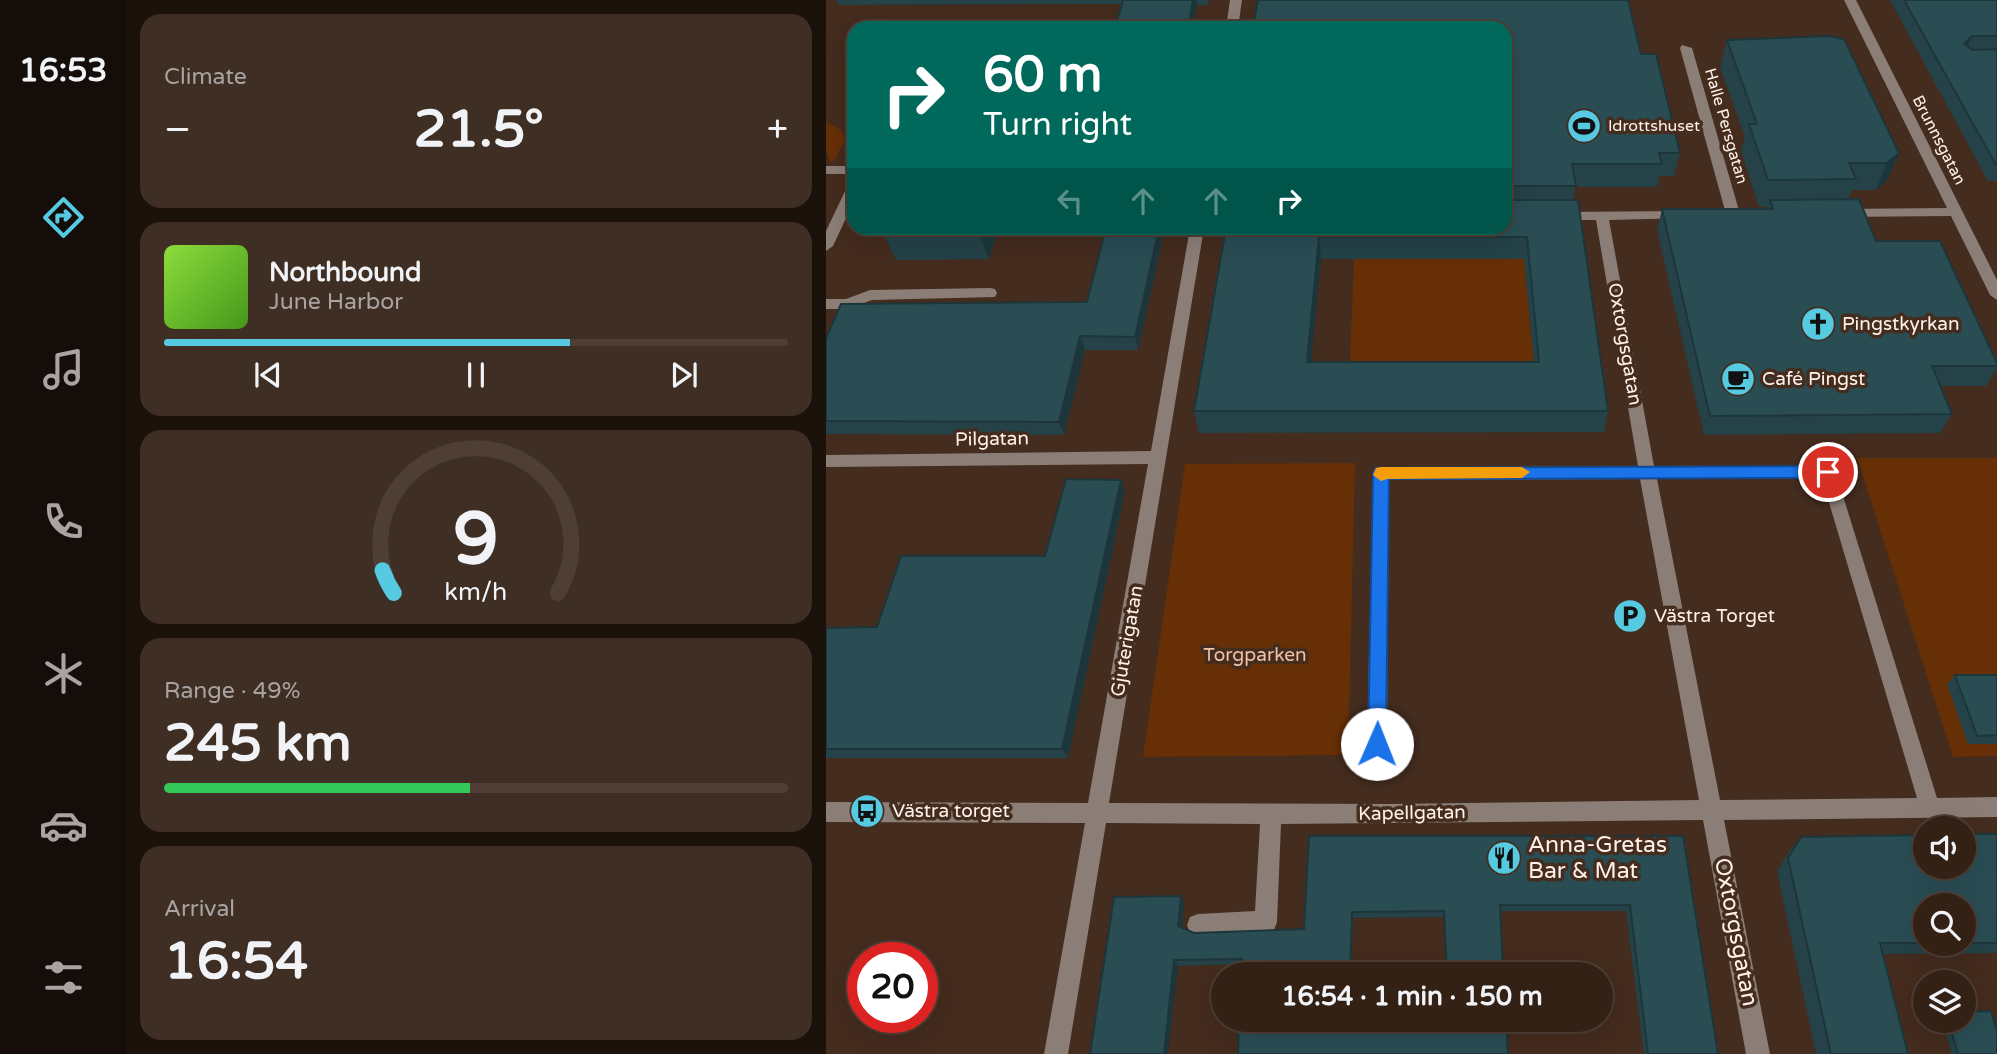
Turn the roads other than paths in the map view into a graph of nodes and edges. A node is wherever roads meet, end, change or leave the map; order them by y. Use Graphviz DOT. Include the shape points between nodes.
graph roads {
  1 [pos="1236,0"];
  2 [pos="1850,0"];
  3 [pos="1232,21"];
  4 [pos="1686,48"];
  5 [pos="826,170"];
  6 [pos="847,170"];
  7 [pos="847,202"];
  8 [pos="1955,212"];
  9 [pos="1831,213"];
  10 [pos="1733,214"];
  11 [pos="1694,215"];
  12 [pos="1547,216"];
  13 [pos="1602,216"];
  14 [pos="1196,235"];
  15 [pos="826,246"];
  16 [pos="990,293"];
  17 [pos="1997,295"];
  18 [pos="826,304"];
  19 [pos="1158,457"];
  20 [pos="826,461"];
  21 [pos="1648,472"];
  22 [pos="1377,744"];
  23 [pos="1997,807"];
  24 [pos="1930,808"];
  25 [pos="1713,810"];
  26 [pos="826,812"];
  27 [pos="1097,812"];
  28 [pos="1272,813"];
  29 [pos="1198,925"];
  30 [pos="1056,1054"];
  31 [pos="1758,1054"];
  1 -- 3 [label="street"];
  2 -- 8 [label="street, Brunnsgatan"];
  4 -- 10 [label="street, Halle Persgatan"];
  5 -- 6 [label="street"];
  7 -- 15 [label="street"];
  8 -- 9 [label="street"];
  8 -- 17 [label="street, Brunnsgatan"];
  11 -- 13 [label="street"];
  12 -- 13 [label="street"];
  13 -- 21 [label="street, Oxtorgsgatan"];
  14 -- 19 [label="street, Gjuterigatan"];
  16 -- 18 [label="street" via="870,295 848,304"];
  19 -- 20 [label="street, Pilgatan"];
  19 -- 27 [label="street, Gjuterigatan"];
  21 -- 22 [label="street" via="1381,473"];
  21 -- 24 [label="street" via="1828,472"];
  21 -- 25 [label="street, Oxtorgsgatan"];
  23 -- 24 [label="street, Kapellgatan"];
  24 -- 25 [label="street, Kapellgatan"];
  25 -- 28 [label="street, Kapellgatan"];
  25 -- 31 [label="street, Oxtorgsgatan"];
  26 -- 27 [label="street, Kapellgatan"];
  27 -- 28 [label="street, Kapellgatan"];
  27 -- 30 [label="street, Gjuterigatan"];
  28 -- 29 [label="street" via="1266,922"];
}
